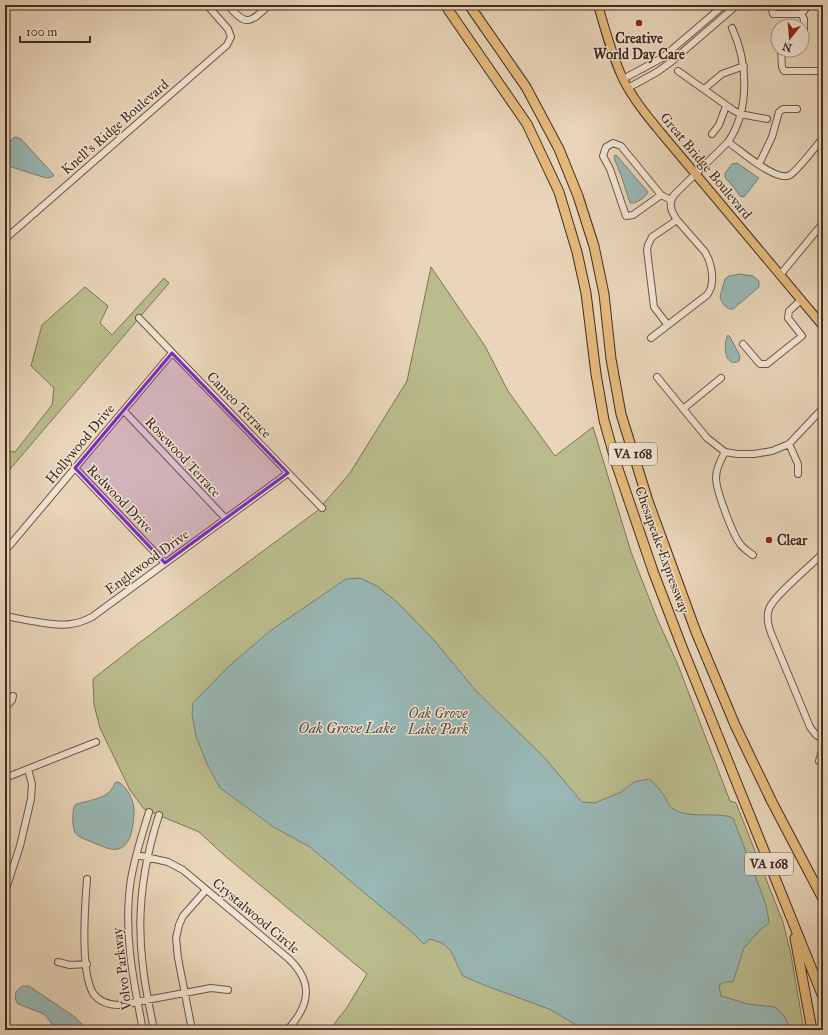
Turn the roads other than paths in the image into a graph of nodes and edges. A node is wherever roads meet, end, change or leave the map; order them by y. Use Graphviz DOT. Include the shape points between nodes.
graph roads {
  1 [pos="207,5"];
  2 [pos="228,5"];
  3 [pos="269,5"];
  4 [pos="445,5"];
  5 [pos="469,5"];
  6 [pos="598,5"];
  7 [pos="724,5"];
  8 [pos="737,5"];
  9 [pos="771,5"];
  10 [pos="809,5"];
  11 [pos="800,14"];
  12 [pos="803,18"];
  13 [pos="732,28"];
  14 [pos="782,58"];
  15 [pos="744,66"];
  16 [pos="678,71"];
  17 [pos="823,71"];
  18 [pos="623,79"];
  19 [pos="628,88"];
  20 [pos="704,89"];
  21 [pos="726,106"];
  22 [pos="797,109"];
  23 [pos="740,114"];
  24 [pos="767,118"];
  25 [pos="712,134"];
  26 [pos="823,138"];
  27 [pos="728,142"];
  28 [pos="759,164"];
  29 [pos="696,174"];
  30 [pos="661,195"];
  31 [pos="671,200"];
  32 [pos="677,220"];
  33 [pos="823,223"];
  34 [pos="12,232"];
  35 [pos="5,235"];
  36 [pos="5,239"];
  37 [pos="780,275"];
  38 [pos="801,300"];
  39 [pos="139,318"];
  40 [pos="667,324"];
  41 [pos="823,326"];
  42 [pos="652,338"];
  43 [pos="743,344"];
  44 [pos="172,353"];
  45 [pos="657,376"];
  46 [pos="721,378"];
  47 [pos="823,408"];
  48 [pos="683,409"];
  49 [pos="124,411"];
  50 [pos="789,444"];
  51 [pos="726,452"];
  52 [pos="75,468"];
  53 [pos="288,473"];
  54 [pos="798,474"];
  55 [pos="322,508"];
  56 [pos="226,518"];
  57 [pos="5,551"];
  58 [pos="823,553"];
  59 [pos="753,555"];
  60 [pos="165,563"];
  61 [pos="5,616"];
  62 [pos="13,696"];
  63 [pos="5,708"];
  64 [pos="823,739"];
  65 [pos="96,742"];
  66 [pos="823,748"];
  67 [pos="819,761"];
  68 [pos="28,769"];
  69 [pos="5,778"];
  70 [pos="149,812"];
  71 [pos="159,815"];
  72 [pos="137,855"];
  73 [pos="147,857"];
  74 [pos="87,879"];
  75 [pos="206,890"];
  76 [pos="5,892"];
  77 [pos="823,899"];
  78 [pos="790,919"];
  79 [pos="58,962"];
  80 [pos="87,964"];
  81 [pos="228,990"];
  82 [pos="185,993"];
  83 [pos="823,997"];
  84 [pos="148,1000"];
  85 [pos="137,1002"];
  86 [pos="143,1030"];
  87 [pos="154,1030"];
  88 [pos="192,1030"];
  89 [pos="287,1030"];
  90 [pos="812,1030"];
  1 -- 34 [label="street, Knell's Ridge Boulevard" via="228,29 231,37 227,45"];
  2 -- 3 [label="street" via="236,15 246,20 255,18"];
  4 -- 78 [label="highway, Chesapeake Expressway / VA 168" via="527,124 559,192 586,293 604,420 616,463 653,571"];
  5 -- 77 [label="highway, Chesapeake Expressway / VA 168" via="526,87 559,148 576,189 594,246 603,288 611,359 621,414 650,508 696,632 735,725"];
  6 -- 18 [label="main road, Great Bridge Boulevard"];
  7 -- 18 [label="street" via="662,58"];
  8 -- 19 [label="street" via="668,64"];
  9 -- 11 [label="street" via="773,14"];
  10 -- 11 [label="street"];
  11 -- 12 [label="street"];
  13 -- 15 [label="street" via="741,49"];
  14 -- 17 [label="street" via="784,71"];
  15 -- 20 [label="street" via="722,74"];
  15 -- 23 [label="street" via="745,79"];
  16 -- 20 [label="street"];
  18 -- 19 [label="main road, Great Bridge Boulevard"];
  19 -- 29 [label="main road, Great Bridge Boulevard"];
  20 -- 21 [label="street"];
  21 -- 23 [label="street"];
  21 -- 25 [label="street" via="719,125"];
  22 -- 28 [label="street" via="783,109 779,112 772,137"];
  23 -- 24 [label="street"];
  23 -- 27 [label="street" via="733,136"];
  26 -- 28 [label="street" via="789,176 773,174"];
  27 -- 28 [label="street"];
  27 -- 29 [label="street"];
  29 -- 31 [label="street"];
  29 -- 37 [label="main road, Great Bridge Boulevard"];
  30 -- 30 [label="street" via="621,146 613,143 606,147 603,156 626,216"];
  30 -- 31 [label="street"];
  31 -- 32 [label="street" via="671,211"];
  32 -- 40 [label="street" via="652,237 647,250 654,307"];
  32 -- 40 [label="street" via="705,252 712,288 707,295"];
  33 -- 37 [label="street"];
  34 -- 35 [label="street, Knell's Ridge Boulevard"];
  34 -- 36 [label="street, Knell's Ridge Boulevard"];
  37 -- 38 [label="main road, Great Bridge Boulevard"];
  38 -- 41 [label="main road, Great Bridge Boulevard"];
  38 -- 43 [label="street" via="789,311 788,318 802,336 767,364 760,364"];
  39 -- 44 [label="street, Cameo Terrace"];
  40 -- 42 [label="street"];
  44 -- 49 [label="street, Hollywood Drive"];
  44 -- 53 [label="street, Cameo Terrace"];
  45 -- 48 [label="street"];
  46 -- 48 [label="street"];
  47 -- 50 [label="street"];
  48 -- 51 [label="street" via="707,438"];
  49 -- 52 [label="street, Hollywood Drive"];
  49 -- 56 [label="street, Rosewood Terrace"];
  50 -- 51 [label="street" via="772,451 754,454"];
  50 -- 54 [label="street" via="798,464"];
  51 -- 59 [label="street" via="716,476 716,488 741,545"];
  52 -- 57 [label="street, Hollywood Drive"];
  52 -- 60 [label="street, Redwood Drive"];
  53 -- 55 [label="street, Cameo Terrace"];
  53 -- 56 [label="street, Englewood Drive"];
  56 -- 60 [label="street, Englewood Drive"];
  58 -- 64 [label="street" via="776,598 767,616 771,633 807,722 812,731"];
  60 -- 61 [label="street, Englewood Drive" via="83,622 58,624"];
  62 -- 63 [label="street"];
  65 -- 68 [label="street"];
  66 -- 67 [label="street"];
  68 -- 69 [label="street"];
  68 -- 76 [label="street" via="32,784 30,799 20,846"];
  70 -- 72 [label="street, Volvo Parkway"];
  71 -- 73 [label="street, Volvo Parkway"];
  72 -- 73 [label="street, Crystalwood Circle"];
  72 -- 85 [label="street, Volvo Parkway" via="130,890 128,924"];
  73 -- 75 [label="street, Crystalwood Circle" via="177,866"];
  73 -- 84 [label="street, Volvo Parkway" via="140,924"];
  74 -- 80 [label="street" via="84,920"];
  75 -- 82 [label="street" via="183,916 177,932 176,946"];
  75 -- 89 [label="street, Crystalwood Circle" via="299,970 305,987 305,1003 298,1019"];
  78 -- 83 [label="highway, Chesapeake Expressway"];
  78 -- 90 [label="highway, VA 168"];
  79 -- 80 [label="street" via="70,966"];
  80 -- 85 [label="street" via="90,986 96,997 115,1005"];
  81 -- 82 [label="street" via="211,988"];
  82 -- 84 [label="street"];
  82 -- 88 [label="street"];
  84 -- 85 [label="street"];
  84 -- 87 [label="street, Volvo Parkway"];
  85 -- 86 [label="street, Volvo Parkway"];
}
